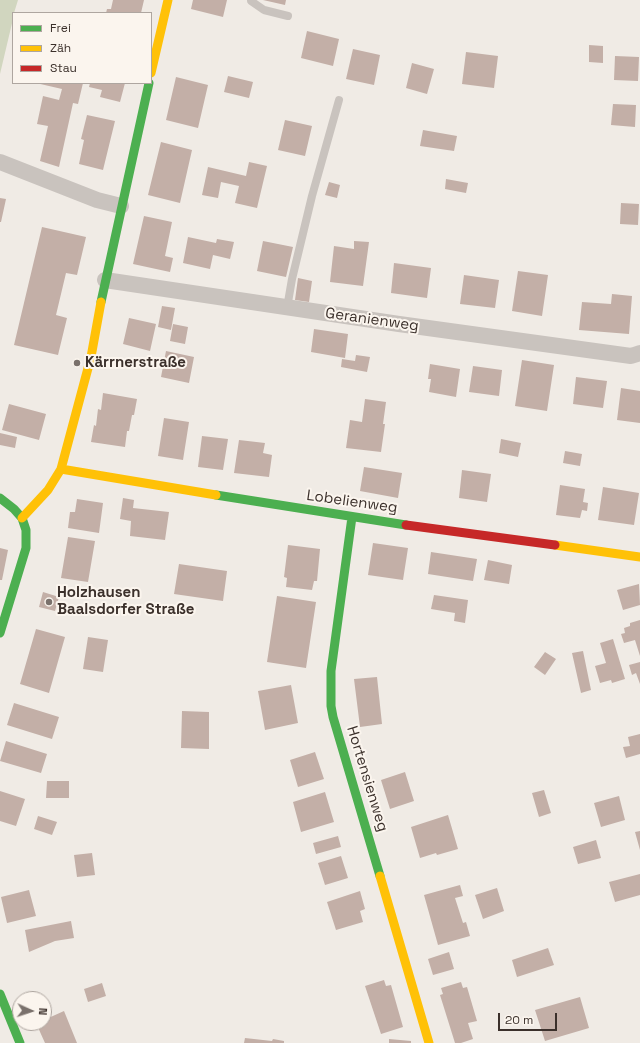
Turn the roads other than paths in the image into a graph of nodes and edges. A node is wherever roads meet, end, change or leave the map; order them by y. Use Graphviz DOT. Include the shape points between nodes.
graph roads {
  1 [pos="168,0"];
  2 [pos="251,0"];
  3 [pos="288,16"];
  4 [pos="152,69"];
  5 [pos="149,84"];
  6 [pos="339,100"];
  7 [pos="0,162"];
  8 [pos="121,206"];
  9 [pos="104,280"];
  10 [pos="287,308"];
  11 [pos="640,353"];
  12 [pos="61,469"];
  13 [pos="0,498"];
  14 [pos="352,517"];
  15 [pos="22,518"];
  16 [pos="640,557"];
  17 [pos="0,633"];
  18 [pos="0,994"];
  19 [pos="20,1043"];
  20 [pos="429,1043"];
  1 -- 4 [label="street"];
  2 -- 3 [label="lane" via="264,10"];
  5 -- 8 [label="street"];
  6 -- 10 [label="lane" via="295,264"];
  7 -- 8 [label="street" via="97,200"];
  8 -- 9 [label="street"];
  9 -- 10 [label="street, Geranienweg"];
  9 -- 12 [label="street" via="91,357"];
  10 -- 11 [label="street, Geranienweg" via="623,355"];
  12 -- 14 [label="street, Lobelienweg"];
  12 -- 15 [label="street" via="48,490"];
  13 -- 15 [label="street"];
  14 -- 16 [label="street, Lobelienweg"];
  14 -- 20 [label="street, Hortensienweg" via="330,671 331,706"];
  15 -- 17 [label="street" via="26,530 26,548"];
  18 -- 19 [label="street"];
}
